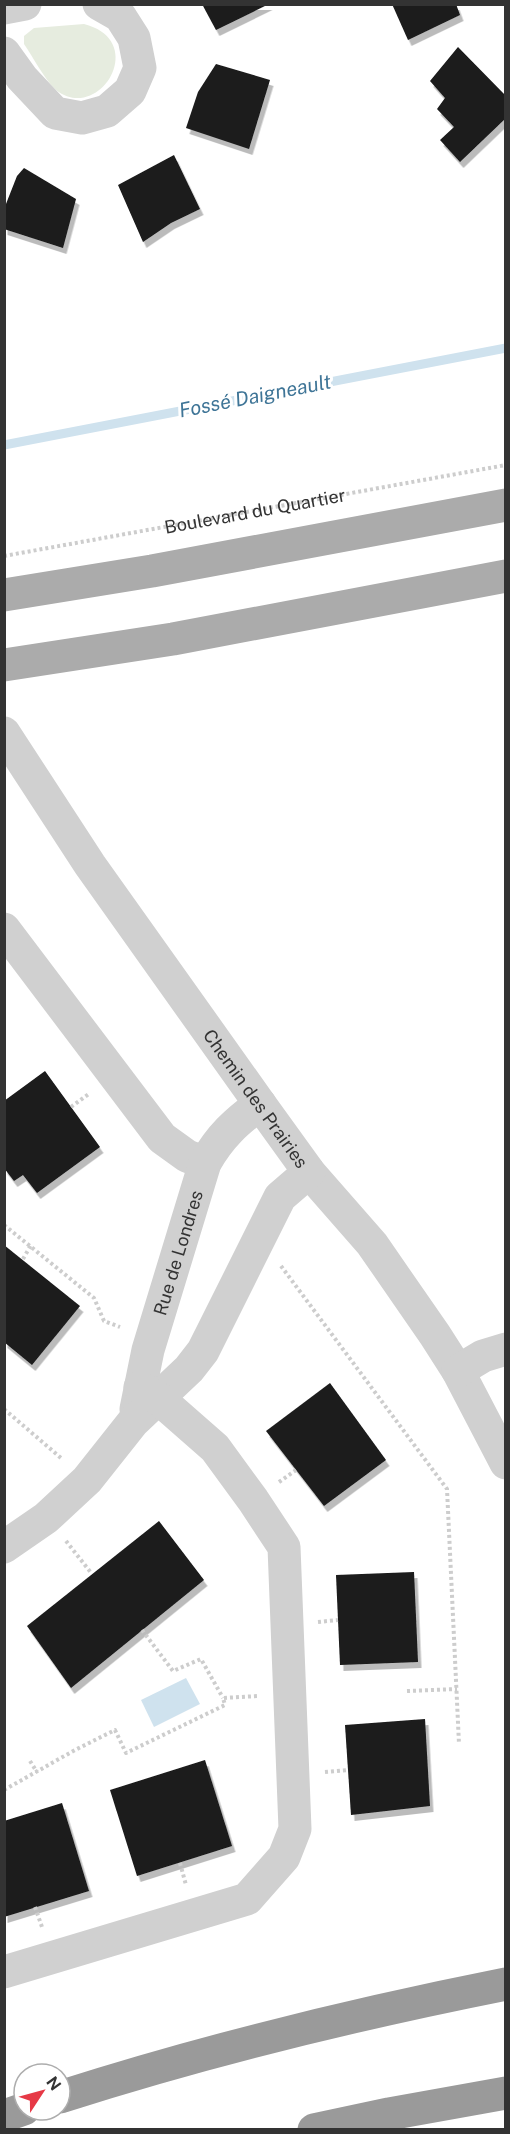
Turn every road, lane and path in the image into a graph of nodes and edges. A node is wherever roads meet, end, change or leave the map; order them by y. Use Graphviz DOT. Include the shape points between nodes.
graph roads {
  1 [pos="25,4"];
  2 [pos="99,4"];
  3 [pos="4,8"];
  4 [pos="4,53"];
  5 [pos="506,465"];
  6 [pos="506,505"];
  7 [pos="4,556"];
  8 [pos="506,576"];
  9 [pos="4,595"];
  10 [pos="4,665"];
  11 [pos="4,733"];
  12 [pos="4,929"];
  13 [pos="260,1104"];
  14 [pos="205,1163"];
  15 [pos="309,1172"];
  16 [pos="4,1225"];
  17 [pos="31,1245"];
  18 [pos="23,1259"];
  19 [pos="279,1263"];
  20 [pos="127,1330"];
  21 [pos="506,1349"];
  22 [pos="458,1371"];
  23 [pos="149,1392"];
  24 [pos="4,1409"];
  25 [pos="62,1458"];
  26 [pos="506,1463"];
  27 [pos="4,1547"];
  28 [pos="84,1561"];
  29 [pos="93,1574"];
  30 [pos="142,1630"];
  31 [pos="457,1689"];
  32 [pos="407,1691"];
  33 [pos="290,1694"];
  34 [pos="223,1698"];
  35 [pos="459,1744"];
  36 [pos="30,1761"];
  37 [pos="36,1772"];
  38 [pos="4,1790"];
  39 [pos="4,1972"];
  40 [pos="506,1984"];
  41 [pos="72,2093"];
  42 [pos="506,2093"];
  43 [pos="314,2130"];
  1 -- 3 [label="street"];
  2 -- 4 [label="street" via="120,16 134,38 140,68 130,91 107,111 82,118 55,113"];
  5 -- 7 [label="path, Boulevard du Quartier"];
  6 -- 9 [label="main road"];
  8 -- 10 [label="main road" via="173,639"];
  11 -- 13 [label="street, Chemin des Prairies" via="90,865"];
  12 -- 14 [label="street" via="162,1138"];
  13 -- 14 [label="street, Rue de Londres" via="229,1129"];
  13 -- 15 [label="street, Chemin des Prairies"];
  14 -- 23 [label="street, Rue de Londres" via="148,1350"];
  15 -- 22 [label="street, Chemin des Prairies" via="372,1244"];
  15 -- 23 [label="street" via="280,1197 203,1351 189,1370"];
  16 -- 17 [label="path"];
  17 -- 18 [label="path"];
  17 -- 20 [label="path" via="94,1298 104,1321"];
  19 -- 31 [label="path" via="447,1490"];
  21 -- 22 [label="street" via="483,1356"];
  22 -- 26 [label="street, Chemin des Prairies"];
  23 -- 27 [label="street" via="133,1422 87,1480"];
  23 -- 33 [label="street" via="215,1448 284,1547"];
  24 -- 25 [label="path"];
  28 -- 29 [label="path"];
  30 -- 34 [label="path" via="173,1671 201,1659"];
  31 -- 32 [label="path"];
  31 -- 35 [label="path"];
  33 -- 34 [label="path"];
  33 -- 39 [label="street" via="295,1829 284,1857 247,1899"];
  34 -- 37 [label="path" via="225,1705 126,1753 115,1730"];
  36 -- 37 [label="path"];
  37 -- 38 [label="path"];
  40 -- 41 [label="highway" via="267,2037"];
  42 -- 43 [label="highway"];
}
